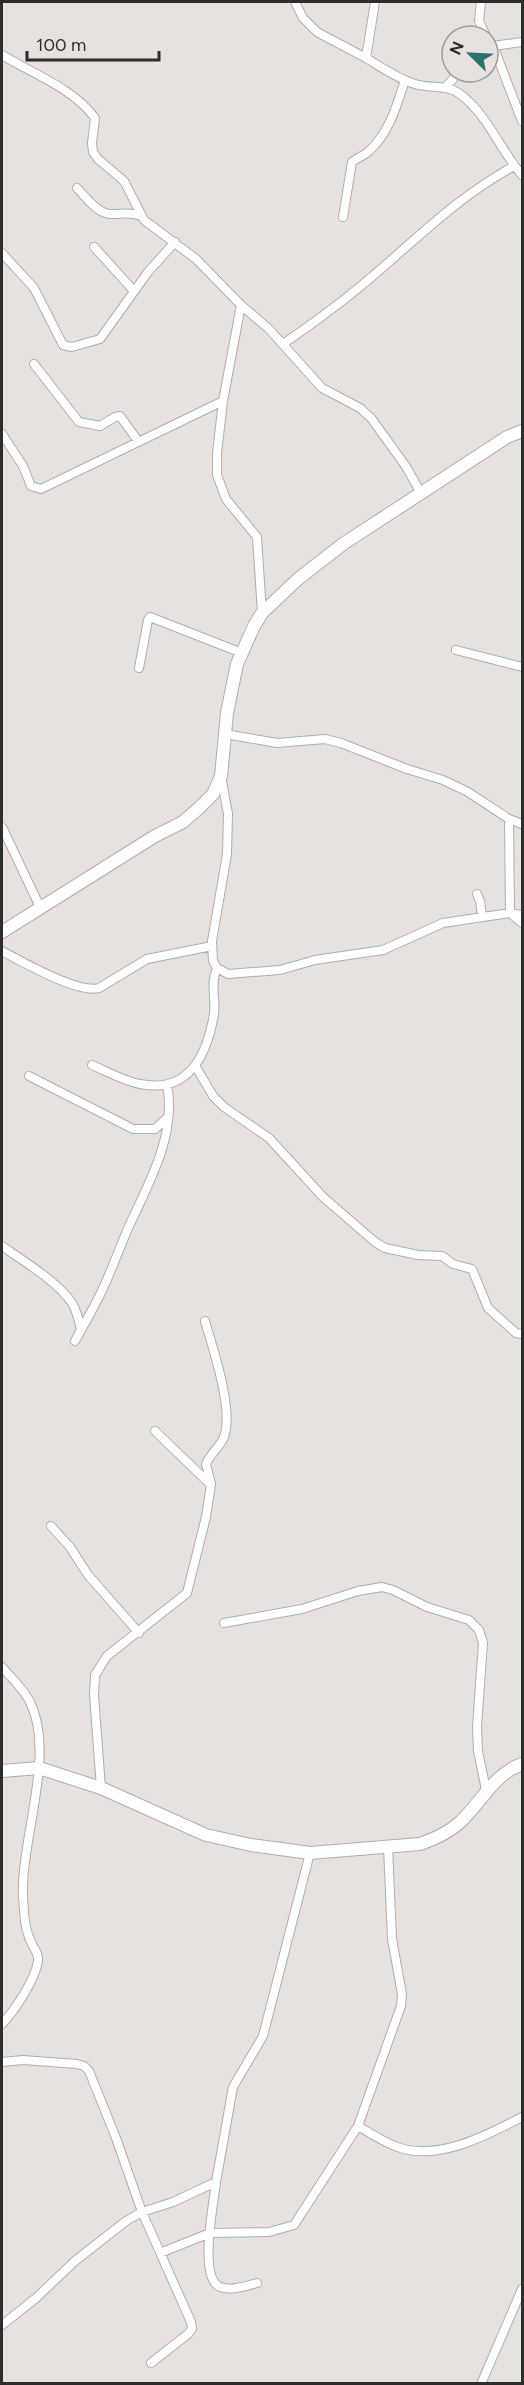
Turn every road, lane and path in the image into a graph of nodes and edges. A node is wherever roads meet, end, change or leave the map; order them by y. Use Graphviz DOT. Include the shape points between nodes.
graph roads {
  1 [pos="295,2"];
  2 [pos="375,2"];
  3 [pos="481,2"];
  4 [pos="480,24"];
  5 [pos="500,41"];
  6 [pos="522,42"];
  7 [pos="2,55"];
  8 [pos="366,58"];
  9 [pos="500,67"];
  10 [pos="405,80"];
  11 [pos="448,84"];
  12 [pos="445,88"];
  13 [pos="522,120"];
  14 [pos="514,166"];
  15 [pos="522,176"];
  16 [pos="77,188"];
  17 [pos="141,216"];
  18 [pos="343,218"];
  19 [pos="175,242"];
  20 [pos="94,247"];
  21 [pos="2,253"];
  22 [pos="134,291"];
  23 [pos="241,304"];
  24 [pos="283,344"];
  25 [pos="34,364"];
  26 [pos="223,401"];
  27 [pos="522,431"];
  28 [pos="2,434"];
  29 [pos="138,441"];
  30 [pos="421,493"];
  31 [pos="262,613"];
  32 [pos="456,650"];
  33 [pos="242,653"];
  34 [pos="522,667"];
  35 [pos="139,668"];
  36 [pos="225,734"];
  37 [pos="221,776"];
  38 [pos="509,819"];
  39 [pos="522,824"];
  40 [pos="2,827"];
  41 [pos="477,894"];
  42 [pos="40,907"];
  43 [pos="510,913"];
  44 [pos="522,915"];
  45 [pos="482,916"];
  46 [pos="522,923"];
  47 [pos="2,932"];
  48 [pos="212,946"];
  49 [pos="2,951"];
  50 [pos="217,968"];
  51 [pos="92,1065"];
  52 [pos="196,1067"];
  53 [pos="28,1076"];
  54 [pos="167,1085"];
  55 [pos="168,1118"];
  56 [pos="2,1246"];
  57 [pos="205,1321"];
  58 [pos="81,1330"];
  59 [pos="522,1334"];
  60 [pos="75,1341"];
  61 [pos="155,1431"];
  62 [pos="211,1484"];
  63 [pos="51,1526"];
  64 [pos="224,1623"];
  65 [pos="139,1633"];
  66 [pos="2,1667"];
  67 [pos="521,1767"];
  68 [pos="39,1768"];
  69 [pos="2,1771"];
  70 [pos="101,1788"];
  71 [pos="486,1790"];
  72 [pos="388,1847"];
  73 [pos="310,1853"];
  74 [pos="2,2024"];
  75 [pos="2,2062"];
  76 [pos="522,2117"];
  77 [pos="358,2126"];
  78 [pos="216,2182"];
  79 [pos="142,2212"];
  80 [pos="210,2233"];
  81 [pos="160,2253"];
  82 [pos="257,2283"];
  83 [pos="522,2289"];
  84 [pos="2,2325"];
  85 [pos="151,2363"];
  86 [pos="481,2384"];
  1 -- 8 [label="street" via="303,18 317,32"];
  2 -- 8 [label="street"];
  3 -- 4 [label="street"];
  5 -- 6 [label="street"];
  7 -- 17 [label="street" via="73,96 88,109 95,118 93,152 124,181"];
  8 -- 10 [label="street"];
  9 -- 13 [label="street"];
  10 -- 12 [label="street"];
  10 -- 18 [label="street" via="394,115 381,136 369,151 352,162"];
  11 -- 12 [label="street"];
  12 -- 14 [label="street" via="459,93 477,110"];
  14 -- 15 [label="street"];
  14 -- 24 [label="street" via="437,218 368,280"];
  16 -- 17 [label="street" via="100,212"];
  17 -- 19 [label="street"];
  19 -- 22 [label="street"];
  19 -- 23 [label="street"];
  20 -- 22 [label="street"];
  21 -- 22 [label="street" via="34,288 67,347 100,339"];
  23 -- 24 [label="street"];
  23 -- 26 [label="street"];
  24 -- 30 [label="street" via="322,388 371,418"];
  25 -- 29 [label="street" via="79,422 100,426 120,416"];
  26 -- 29 [label="street"];
  26 -- 31 [label="street" via="218,475 226,499 256,537"];
  27 -- 30 [label="street"];
  28 -- 29 [label="street" via="36,489"];
  30 -- 31 [label="street" via="343,544"];
  31 -- 33 [label="street"];
  32 -- 34 [label="street"];
  33 -- 35 [label="street" via="150,617"];
  33 -- 36 [label="street" via="234,676"];
  36 -- 37 [label="street"];
  36 -- 38 [label="street" via="277,743 325,739 341,743 443,780"];
  37 -- 42 [label="street" via="213,794 183,822"];
  37 -- 48 [label="street" via="228,814 227,854"];
  38 -- 39 [label="street"];
  38 -- 43 [label="street"];
  40 -- 42 [label="street"];
  41 -- 45 [label="street"];
  42 -- 47 [label="street"];
  43 -- 44 [label="street"];
  43 -- 45 [label="street"];
  43 -- 46 [label="street"];
  45 -- 50 [label="street" via="443,923 383,950 315,960 280,970 233,974"];
  48 -- 49 [label="street" via="147,959 91,990 52,977"];
  48 -- 50 [label="street"];
  50 -- 52 [label="street" via="212,982 214,1014"];
  51 -- 54 [label="street" via="140,1084"];
  52 -- 54 [label="street"];
  52 -- 59 [label="street" via="213,1096 269,1138 361,1232 385,1248 442,1257 472,1269 488,1308"];
  53 -- 55 [label="street" via="133,1129 155,1129"];
  54 -- 55 [label="street"];
  55 -- 58 [label="street" via="150,1184"];
  56 -- 58 [label="street" via="65,1296 78,1315"];
  57 -- 62 [label="street" via="219,1372 226,1425 224,1438 206,1464"];
  58 -- 60 [label="street"];
  61 -- 62 [label="street"];
  62 -- 65 [label="street" via="188,1593"];
  63 -- 65 [label="street"];
  64 -- 71 [label="street" via="302,1609 382,1587 469,1620 479,1630 483,1643 477,1726"];
  65 -- 70 [label="street" via="107,1656 95,1675"];
  66 -- 68 [label="street" via="33,1709"];
  67 -- 71 [label="street" via="499,1777"];
  68 -- 69 [label="street"];
  68 -- 70 [label="street"];
  68 -- 74 [label="street" via="29,1822 23,1892 27,1932 38,1961 13,2011"];
  70 -- 73 [label="street" via="206,1835"];
  71 -- 72 [label="street" via="460,1822 442,1836 420,1844"];
  72 -- 73 [label="street"];
  72 -- 77 [label="street" via="392,1939 401,2006"];
  73 -- 78 [label="street" via="263,2036 234,2087"];
  75 -- 79 [label="street" via="22,2060 86,2068"];
  76 -- 77 [label="street" via="458,2146 421,2150 395,2146"];
  77 -- 80 [label="street" via="294,2225 269,2232"];
  78 -- 79 [label="street"];
  78 -- 80 [label="street"];
  79 -- 81 [label="street"];
  79 -- 84 [label="street" via="75,2260"];
  80 -- 81 [label="street"];
  80 -- 82 [label="street" via="209,2272 217,2286 235,2288"];
  81 -- 85 [label="street" via="192,2328"];
  83 -- 86 [label="street"];
}
